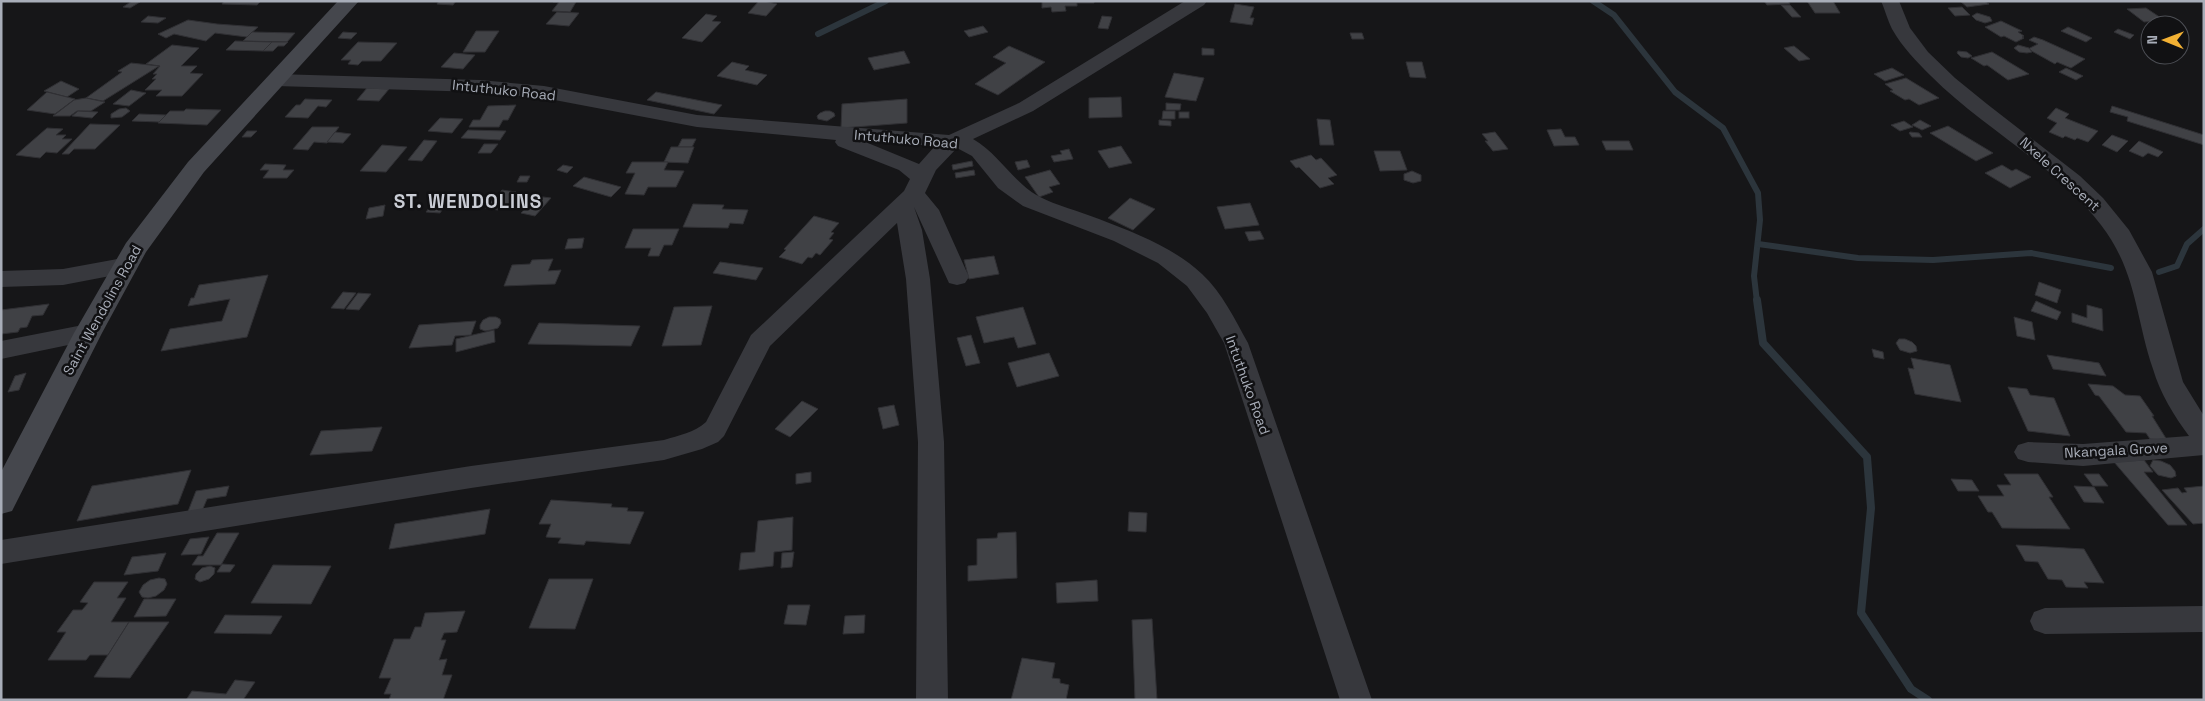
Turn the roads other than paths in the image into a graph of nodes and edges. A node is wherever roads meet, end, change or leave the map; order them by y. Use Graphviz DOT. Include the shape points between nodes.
graph roads {
  1 [pos="349,1"];
  2 [pos="1198,1"];
  3 [pos="1890,1"];
  4 [pos="276,80"];
  5 [pos="831,133"];
  6 [pos="952,141"];
  7 [pos="912,192"];
  8 [pos="123,266"];
  9 [pos="957,277"];
  10 [pos="1,279"];
  11 [pos="88,333"];
  12 [pos="1,350"];
  13 [pos="2204,436"];
  14 [pos="2204,445"];
  15 [pos="2028,452"];
  16 [pos="1,502"];
  17 [pos="1,552"];
  18 [pos="2204,619"];
  19 [pos="2045,621"];
  20 [pos="932,700"];
  21 [pos="1356,700"];
  1 -- 4 [label="street, Saint Wendolins Road"];
  2 -- 6 [label="street" via="1026,107"];
  3 -- 13 [label="street, Nxele Crescent" via="1902,29 1927,63 2056,167 2094,201 2120,233 2140,272 2169,380 2188,416"];
  4 -- 5 [label="street, Intuthuko Road" via="424,83 544,92 668,117"];
  4 -- 8 [label="street, Saint Wendolins Road" via="196,167"];
  5 -- 6 [label="street, Intuthuko Road"];
  5 -- 7 [label="street" via="848,144 907,165"];
  6 -- 7 [label="street" via="934,157"];
  6 -- 21 [label="street, Intuthuko Road" via="979,151 1006,183 1031,201 1122,236 1166,258 1195,280 1216,308 1236,343"];
  7 -- 9 [label="street" via="928,210"];
  7 -- 17 [label="street" via="760,341 715,429 693,442 664,450 471,477"];
  7 -- 20 [label="street" via="911,230 931,442"];
  8 -- 10 [label="street" via="64,278"];
  8 -- 11 [label="street, Saint Wendolins Road"];
  11 -- 12 [label="street"];
  11 -- 16 [label="street, Saint Wendolins Road"];
  14 -- 15 [label="street, Nkangala Grove" via="2083,455"];
  18 -- 19 [label="street"];
}
